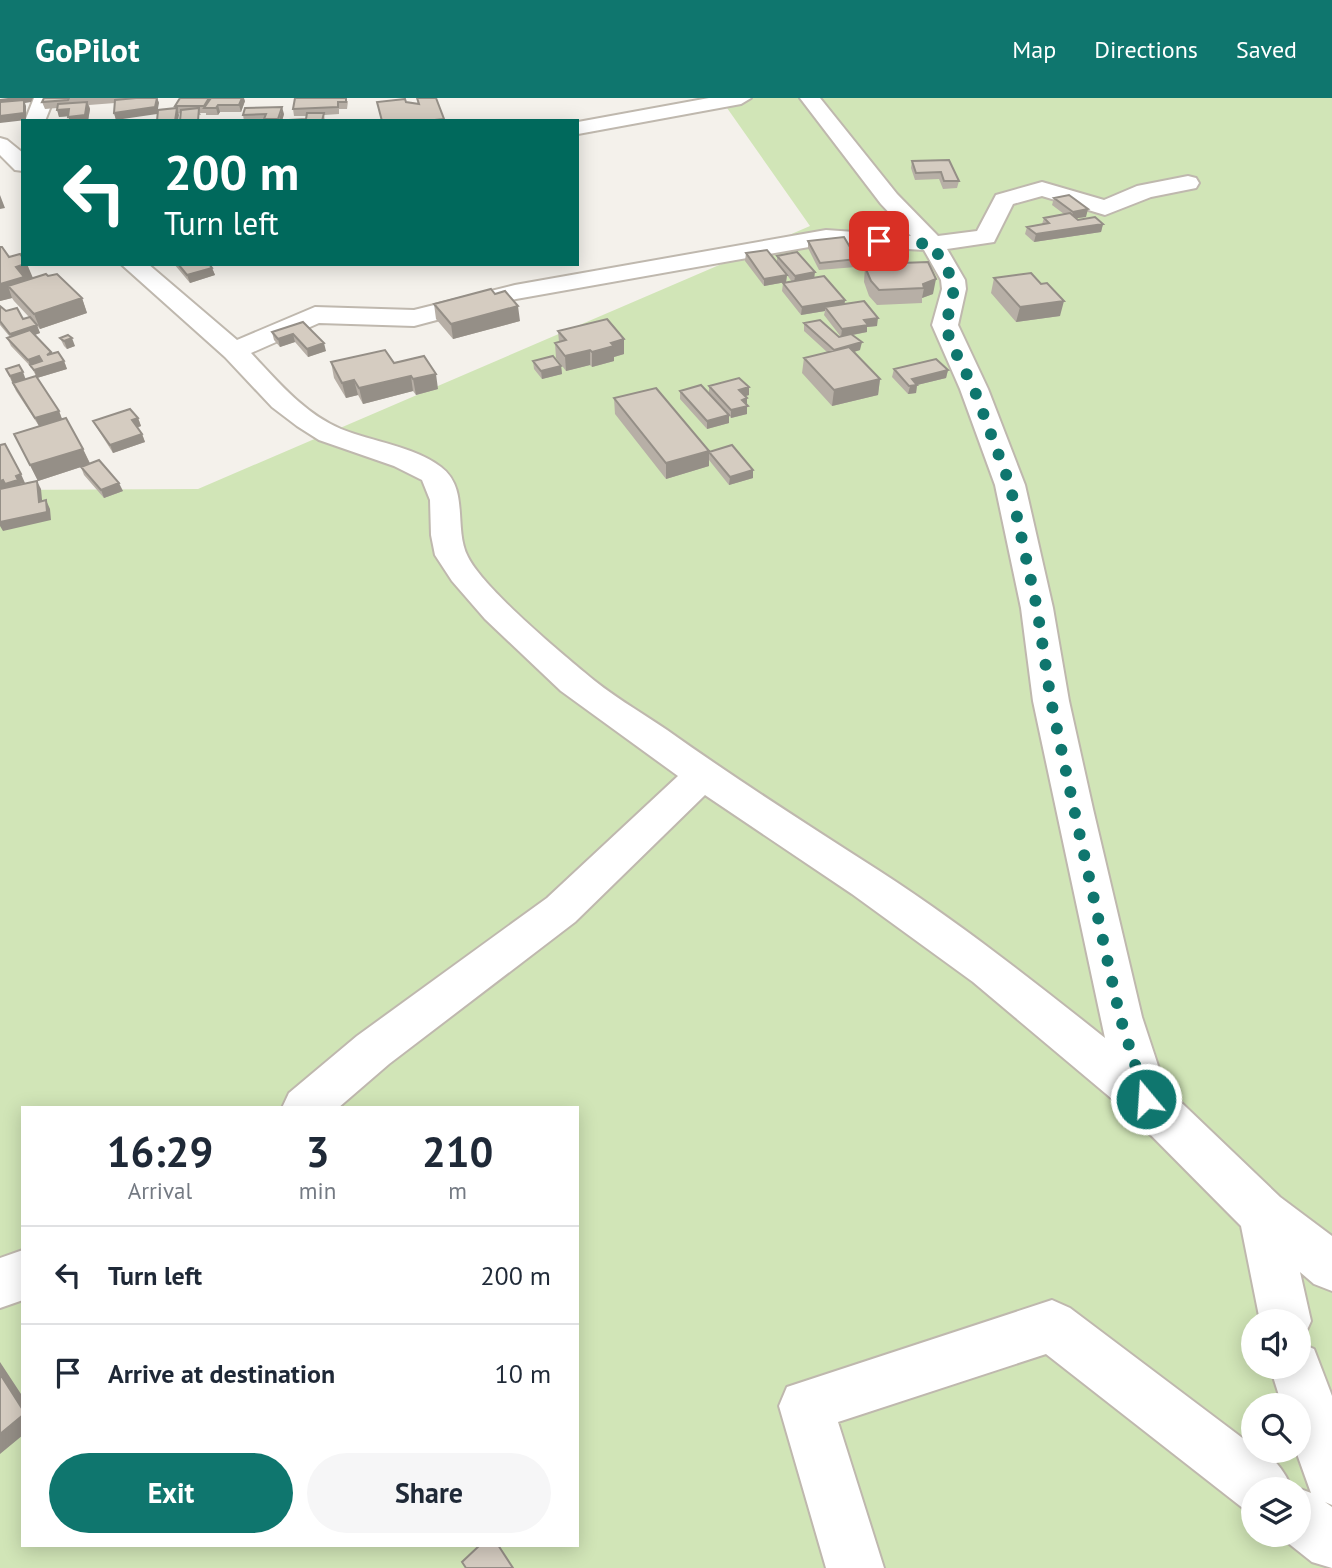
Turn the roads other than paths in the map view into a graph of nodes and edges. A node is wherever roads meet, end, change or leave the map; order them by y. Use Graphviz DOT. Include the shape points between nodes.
graph roads {
  1 [pos="44,98"];
  2 [pos="741,98"];
  3 [pos="810,98"];
  4 [pos="36,119"];
  5 [pos="579,128"];
  6 [pos="1188,183"];
  7 [pos="932,244"];
  8 [pos="135,266"];
  9 [pos="234,351"];
  10 [pos="704,773"];
  11 [pos="1146,1099"];
  12 [pos="307,1106"];
  13 [pos="1263,1214"];
  14 [pos="1332,1266"];
  15 [pos="21,1277"];
  16 [pos="0,1283"];
  17 [pos="1283,1309"];
  18 [pos="1300,1379"];
  19 [pos="1248,1477"];
  20 [pos="1332,1477"];
  21 [pos="1311,1526"];
  22 [pos="1332,1542"];
  23 [pos="855,1568"];
  1 -- 4 [label="street"];
  2 -- 5 [label="street"];
  3 -- 7 [label="street" via="889,199"];
  6 -- 7 [label="street" via="1145,191 1105,208 1042,189 1004,200 986,237"];
  7 -- 9 [label="street" via="826,237 515,292 414,318 315,314"];
  7 -- 11 [label="street" via="953,280 946,325 950,341 974,389 1010,485 1037,608 1051,701 1120,1017"];
  8 -- 9 [label="street"];
  9 -- 10 [label="street" via="282,401 329,435 432,474 445,500 451,555 463,574 573,682"];
  10 -- 11 [label="street" via="988,969"];
  10 -- 12 [label="street" via="561,910"];
  11 -- 13 [label="street"];
  13 -- 14 [label="street"];
  13 -- 17 [label="street"];
  15 -- 16 [label="street"];
  18 -- 20 [label="street"];
  19 -- 23 [label="street" via="1052,1326 806,1406"];
  21 -- 22 [label="street"];
}
